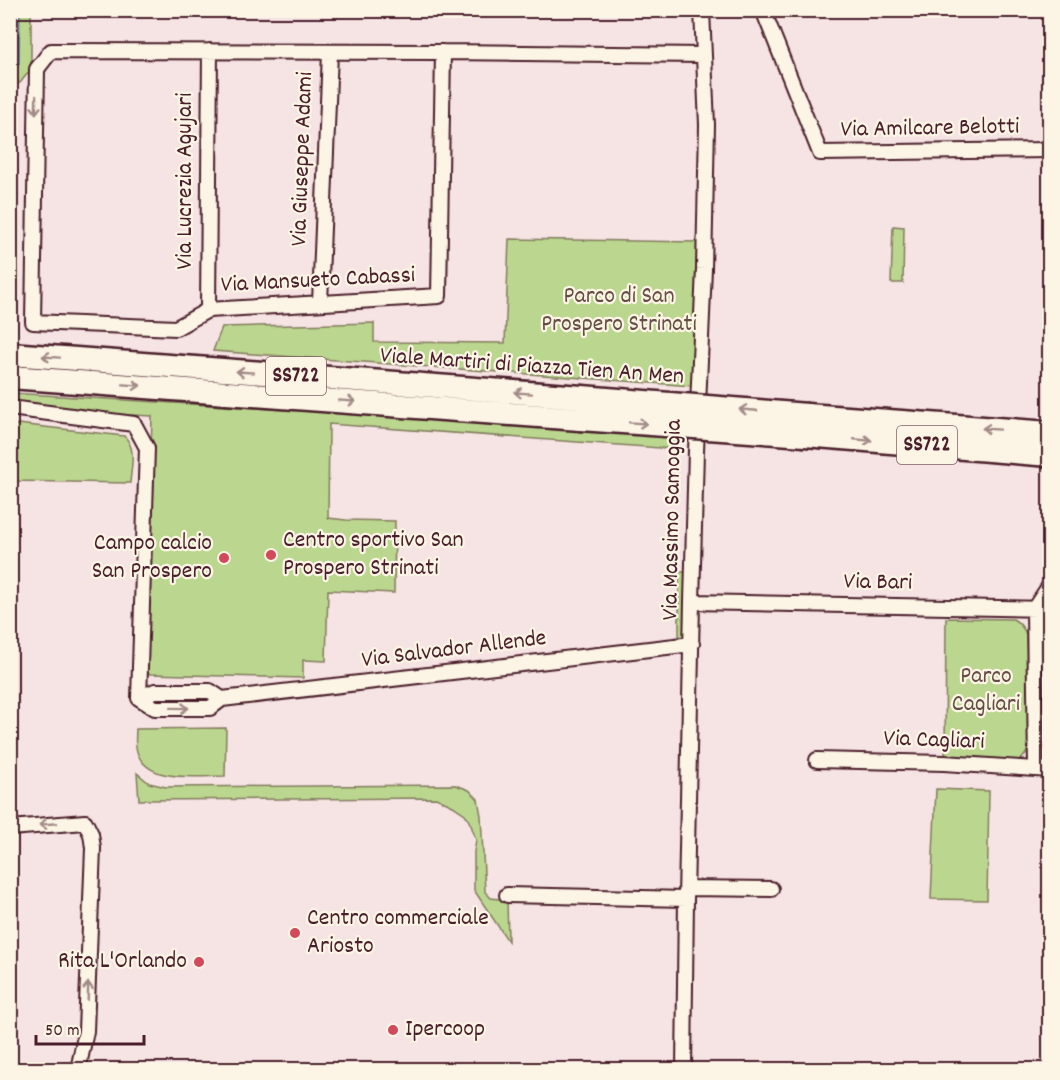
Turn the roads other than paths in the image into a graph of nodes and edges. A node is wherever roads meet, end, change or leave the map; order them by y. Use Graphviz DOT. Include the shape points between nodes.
graph roads {
  1 [pos="702,10"];
  2 [pos="763,10"];
  3 [pos="210,51"];
  4 [pos="330,52"];
  5 [pos="443,52"];
  6 [pos="704,55"];
  7 [pos="1050,150"];
  8 [pos="320,303"];
  9 [pos="208,310"];
  10 [pos="10,354"];
  11 [pos="10,376"];
  12 [pos="10,408"];
  13 [pos="581,408"];
  14 [pos="806,425"];
  15 [pos="1050,433"];
  16 [pos="1050,455"];
  17 [pos="1050,585"];
  18 [pos="692,602"];
  19 [pos="1034,609"];
  20 [pos="1050,609"];
  21 [pos="692,644"];
  22 [pos="817,760"];
  23 [pos="1043,769"];
  24 [pos="10,828"];
  25 [pos="771,889"];
  26 [pos="686,894"];
  27 [pos="507,895"];
  28 [pos="78,1070"];
  29 [pos="684,1070"];
  1 -- 6 [label="street, Via Massimo Samoggia"];
  2 -- 7 [label="street, Via Amilcare Belotti" via="820,153"];
  3 -- 4 [label="street"];
  3 -- 9 [label="street, Via Lucrezia Agujari"];
  3 -- 9 [label="street, Via Mansueto Cabassi, one-way" via="51,51 37,69 33,322 176,328"];
  4 -- 5 [label="street"];
  4 -- 8 [label="street, Via Giuseppe Adami"];
  5 -- 6 [label="street"];
  5 -- 8 [label="street, Via Mansueto Cabassi" via="439,296"];
  6 -- 18 [label="street, Via Massimo Samoggia" via="704,269"];
  8 -- 9 [label="street, Via Mansueto Cabassi"];
  13 -- 10 [label="highway, Viale Martiri di Piazza Tien An Men / SS722, one-way"];
  11 -- 13 [label="highway, Viale Martiri di Piazza Tien An Men / SS722, one-way"];
  12 -- 21 [label="street, Via Salvador Allende" via="134,424 147,447 139,698 155,708 210,708 222,699"];
  13 -- 14 [label="highway, Viale Martiri di Piazza Tien An Men / SS722, bridge"];
  15 -- 14 [label="highway, Viale Martiri di Piazza Tien An Men / SS722, one-way"];
  14 -- 16 [label="highway, Viale Martiri di Piazza Tien An Men / SS722, one-way"];
  17 -- 19 [label="street"];
  18 -- 19 [label="street, Via Bari"];
  18 -- 21 [label="street, Via Massimo Samoggia"];
  19 -- 20 [label="street, Via Bari"];
  19 -- 23 [label="street"];
  21 -- 26 [label="street, Via Massimo Samoggia"];
  22 -- 23 [label="street, Via Cagliari"];
  28 -- 24 [label="street, one-way" via="86,1031 91,834 85,822"];
  25 -- 26 [label="street"];
  26 -- 27 [label="street"];
  26 -- 29 [label="street, Via Massimo Samoggia"];
}
